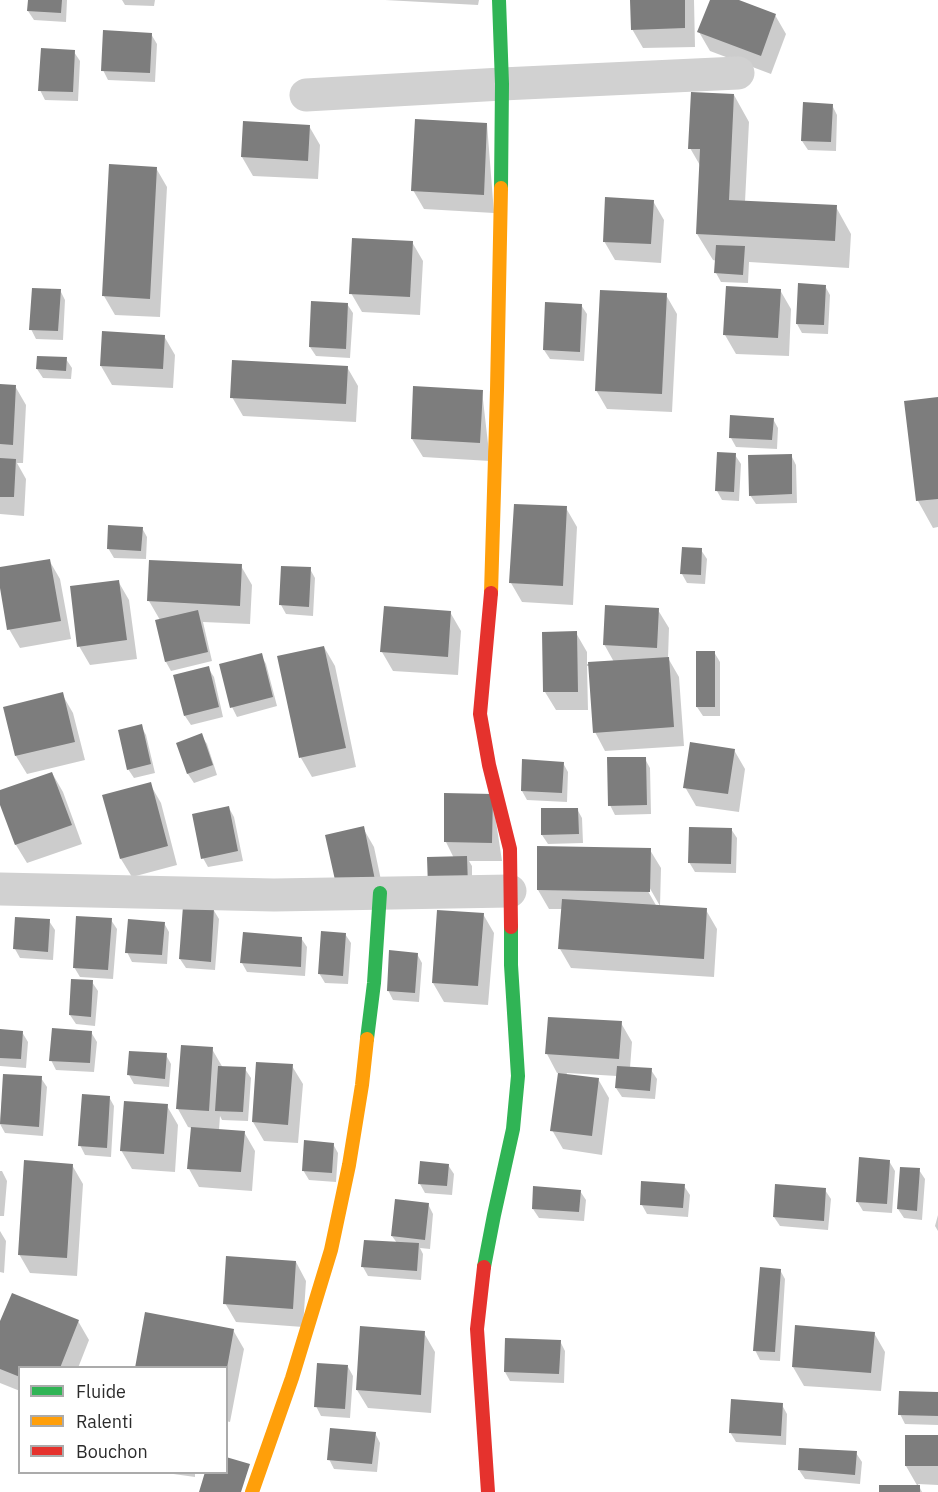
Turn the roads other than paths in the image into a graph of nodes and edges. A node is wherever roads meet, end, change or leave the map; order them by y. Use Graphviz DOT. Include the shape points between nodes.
graph roads {
  1 [pos="499,0"];
  2 [pos="738,73"];
  3 [pos="501,84"];
  4 [pos="306,95"];
  5 [pos="0,889"];
  6 [pos="510,891"];
  7 [pos="380,893"];
  8 [pos="252,1492"];
  9 [pos="488,1492"];
  1 -- 3 [label="street"];
  2 -- 3 [label="street"];
  3 -- 4 [label="street"];
  3 -- 6 [label="street" via="491,592 480,714 510,849"];
  5 -- 7 [label="street" via="274,895"];
  6 -- 7 [label="street"];
  6 -- 9 [label="street" via="518,1076 513,1129 483,1274 477,1329"];
  7 -- 8 [label="street" via="362,1085 331,1250"];
}
